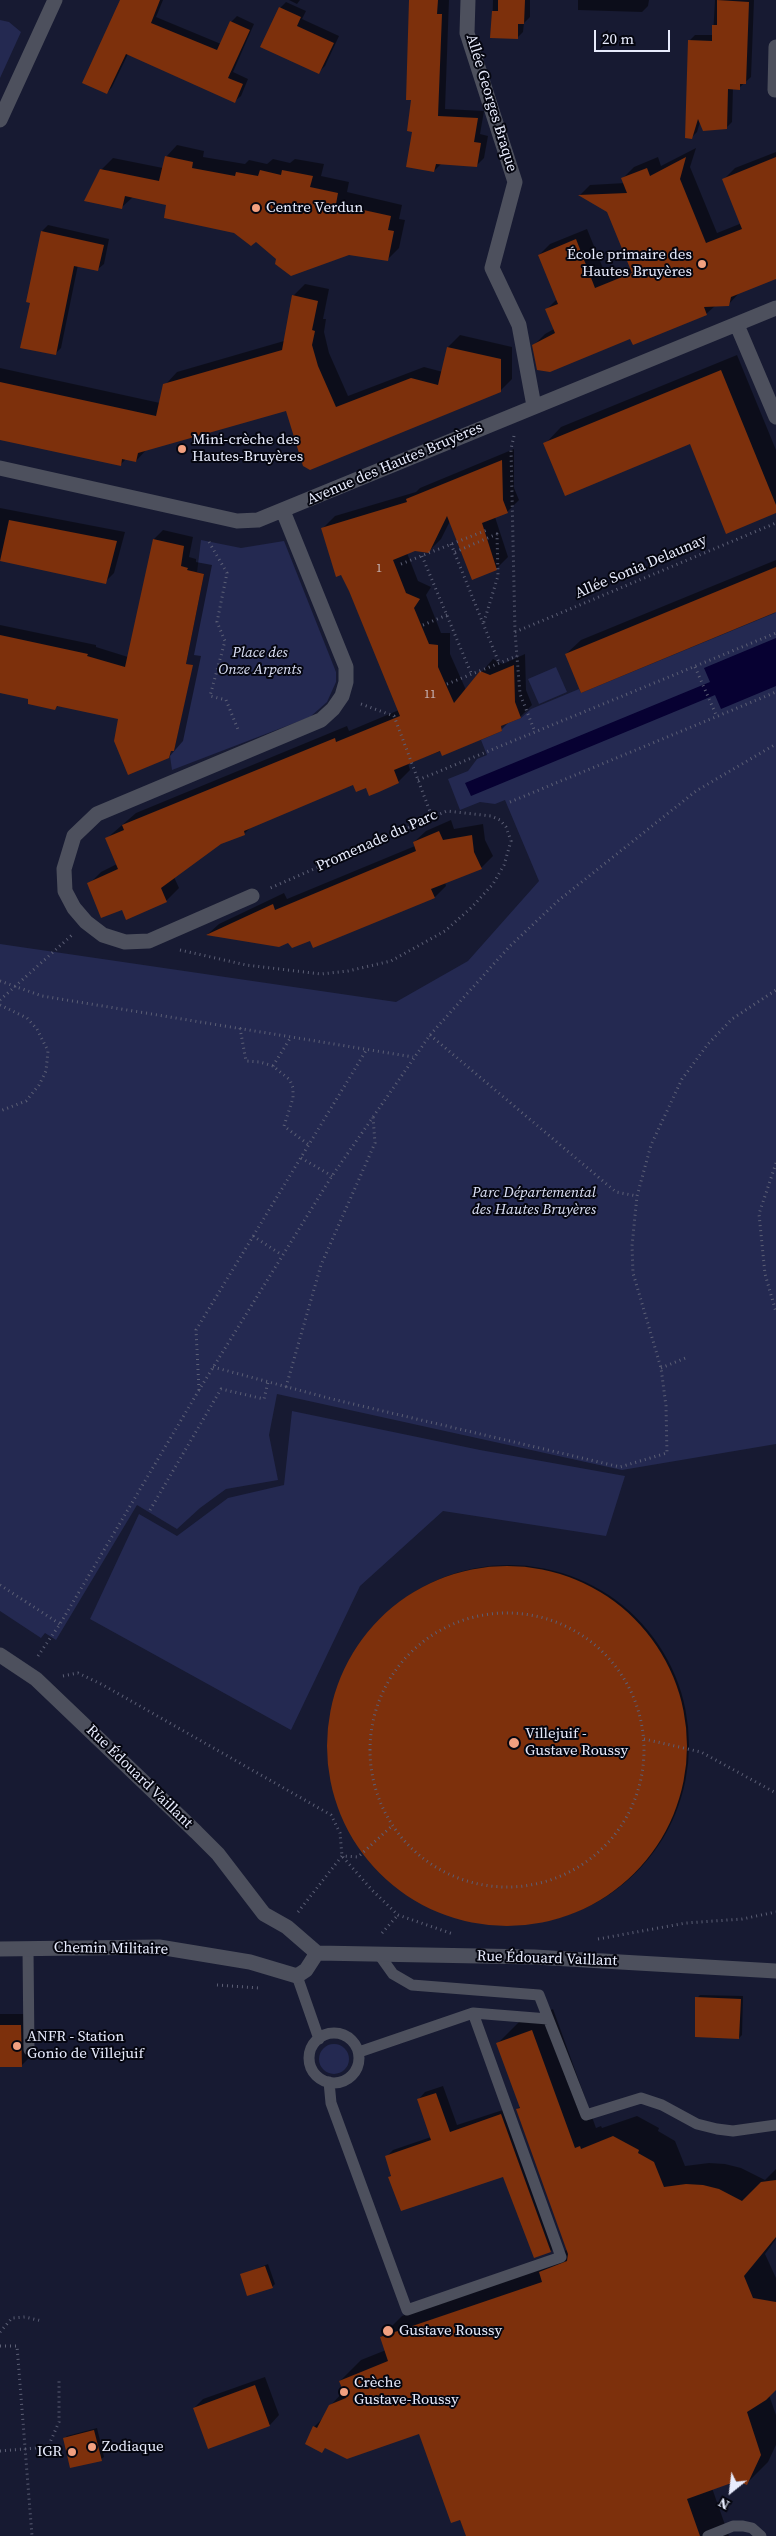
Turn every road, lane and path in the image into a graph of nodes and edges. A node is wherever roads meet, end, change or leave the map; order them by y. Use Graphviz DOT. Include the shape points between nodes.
graph roads {
  1 [pos="55,0"];
  2 [pos="468,0"];
  3 [pos="776,47"];
  4 [pos="775,90"];
  5 [pos="0,120"];
  6 [pos="776,308"];
  7 [pos="737,325"];
  8 [pos="528,409"];
  9 [pos="776,417"];
  10 [pos="0,468"];
  11 [pos="283,511"];
  12 [pos="776,523"];
  13 [pos="487,530"];
  14 [pos="209,542"];
  15 [pos="451,544"];
  16 [pos="455,552"];
  17 [pos="422,556"];
  18 [pos="401,564"];
  19 [pos="447,615"];
  20 [pos="422,625"];
  21 [pos="483,625"];
  22 [pos="515,632"];
  23 [pos="776,633"];
  24 [pos="517,656"];
  25 [pos="498,663"];
  26 [pos="695,666"];
  27 [pos="471,673"];
  28 [pos="447,684"];
  29 [pos="776,692"];
  30 [pos="342,696"];
  31 [pos="717,717"];
  32 [pos="535,732"];
  33 [pos="240,735"];
  34 [pos="776,744"];
  35 [pos="418,780"];
  36 [pos="510,802"];
  37 [pos="432,817"];
  38 [pos="252,896"];
  39 [pos="86,922"];
  40 [pos="150,941"];
  41 [pos="0,981"];
  42 [pos="15,986"];
  43 [pos="776,990"];
  44 [pos="0,1000"];
  45 [pos="0,1005"];
  46 [pos="240,1028"];
  47 [pos="430,1035"];
  48 [pos="291,1037"];
  49 [pos="367,1049"];
  50 [pos="413,1057"];
  51 [pos="273,1066"];
  52 [pos="0,1111"];
  53 [pos="373,1117"];
  54 [pos="309,1145"];
  55 [pos="301,1158"];
  56 [pos="776,1163"];
  57 [pos="332,1176"];
  58 [pos="637,1196"];
  59 [pos="253,1236"];
  60 [pos="282,1254"];
  61 [pos="776,1312"];
  62 [pos="688,1357"];
  63 [pos="213,1367"];
  64 [pos="661,1368"];
  65 [pos="268,1382"];
  66 [pos="286,1387"];
  67 [pos="199,1390"];
  68 [pos="150,1510"];
  69 [pos="0,1585"];
  70 [pos="60,1624"];
  71 [pos="0,1655"];
  72 [pos="35,1660"];
  73 [pos="59,1676"];
  74 [pos="644,1738"];
  75 [pos="776,1794"];
  76 [pos="393,1825"];
  77 [pos="342,1856"];
  78 [pos="776,1912"];
  79 [pos="287,1927"];
  80 [pos="458,1936"];
  81 [pos="589,1940"];
  82 [pos="0,1949"];
  83 [pos="28,1949"];
  84 [pos="317,1953"];
  85 [pos="378,1953"];
  86 [pos="776,1971"];
  87 [pos="296,1976"];
  88 [pos="473,2013"];
  89 [pos="548,2019"];
  90 [pos="319,2039"];
  91 [pos="29,2050"];
  92 [pos="359,2052"];
  93 [pos="329,2082"];
  94 [pos="776,2125"];
  95 [pos="42,2321"];
  96 [pos="0,2332"];
  97 [pos="0,2346"];
  98 [pos="59,2380"];
  99 [pos="26,2450"];
  100 [pos="0,2451"];
  101 [pos="32,2536"];
  102 [pos="708,2536"];
  103 [pos="761,2536"];
  1 -- 5 [label="street"];
  2 -- 8 [label="street, Allée Georges Braque" via="467,33 515,182 492,268 518,325"];
  3 -- 4 [label="street"];
  6 -- 7 [label="street, Avenue des Hautes Bruyères"];
  7 -- 8 [label="street, Avenue des Hautes Bruyères"];
  7 -- 9 [label="street"];
  8 -- 11 [label="street, Avenue des Hautes Bruyères"];
  8 -- 22 [label="path" via="511,449"];
  10 -- 11 [label="street, Avenue des Hautes Bruyères" via="237,521 258,520"];
  11 -- 30 [label="street" via="346,667"];
  12 -- 22 [label="path, Allée Sonia Delaunay"];
  13 -- 15 [label="path"];
  14 -- 33 [label="path" via="227,573 217,622 225,641 210,696 226,700"];
  15 -- 16 [label="path"];
  15 -- 17 [label="path"];
  16 -- 21 [label="path"];
  16 -- 21 [label="path" via="497,534 498,576"];
  17 -- 18 [label="path"];
  17 -- 19 [label="path"];
  19 -- 20 [label="path"];
  19 -- 27 [label="path"];
  21 -- 25 [label="path"];
  22 -- 24 [label="path"];
  23 -- 26 [label="path"];
  24 -- 25 [label="path"];
  24 -- 32 [label="path" via="520,694"];
  25 -- 28 [label="path"];
  26 -- 31 [label="path"];
  26 -- 32 [label="path"];
  29 -- 31 [label="path"];
  30 -- 35 [label="path" via="394,716"];
  30 -- 39 [label="street" via="321,720 97,814 74,836 64,869 65,891"];
  31 -- 36 [label="path"];
  32 -- 35 [label="path"];
  34 -- 47 [label="path" via="696,791 559,900 509,947"];
  35 -- 37 [label="path"];
  37 -- 38 [label="path, Promenade du Parc"];
  37 -- 40 [label="path, Promenade du Parc" via="446,811 500,820 511,841 509,854 493,884 472,907 445,931 391,961 321,974 190,953"];
  38 -- 40 [label="street"];
  39 -- 40 [label="street" via="103,935 125,942"];
  39 -- 42 [label="path"];
  41 -- 42 [label="path"];
  42 -- 44 [label="path"];
  42 -- 46 [label="path" via="42,996"];
  43 -- 58 [label="path" via="732,1019 682,1079 652,1145"];
  45 -- 52 [label="path" via="27,1018 37,1029 48,1051 46,1071 39,1085 26,1101"];
  46 -- 48 [label="path"];
  46 -- 51 [label="path" via="246,1062"];
  47 -- 50 [label="path"];
  47 -- 58 [label="path" via="616,1192"];
  48 -- 49 [label="path"];
  48 -- 51 [label="path"];
  49 -- 50 [label="path"];
  49 -- 54 [label="path"];
  50 -- 53 [label="path"];
  51 -- 54 [label="path" via="290,1080 293,1088 284,1126"];
  53 -- 57 [label="path"];
  53 -- 66 [label="path" via="375,1143 321,1265"];
  54 -- 55 [label="path"];
  55 -- 57 [label="path"];
  55 -- 59 [label="path"];
  56 -- 61 [label="path" via="759,1214 765,1274"];
  57 -- 60 [label="path"];
  58 -- 64 [label="path" via="633,1274"];
  59 -- 60 [label="path"];
  59 -- 67 [label="path" via="196,1330"];
  60 -- 63 [label="path"];
  62 -- 64 [label="path"];
  63 -- 65 [label="path"];
  63 -- 67 [label="path"];
  64 -- 66 [label="path" via="667,1453 620,1467"];
  65 -- 66 [label="path"];
  65 -- 68 [label="path" via="264,1399 221,1389"];
  67 -- 70 [label="path"];
  69 -- 70 [label="path"];
  70 -- 72 [label="path"];
  71 -- 79 [label="street, Rue Édouard Vaillant" via="36,1679 218,1854 264,1914"];
  73 -- 77 [label="path" via="78,1674 103,1684 331,1815 340,1833"];
  74 -- 75 [label="path" via="701,1752"];
  74 -- 76 [label="path" via="640,1784 622,1825 592,1858 552,1880 508,1887 463,1880 423,1858"];
  74 -- 76 [label="path" via="632,1695 622,1675 608,1657 572,1630 529,1615 507,1613 462,1620 423,1642 392,1675 381,1695 370,1739 371,1761 374,1784"];
  76 -- 77 [label="path" via="358,1857"];
  77 -- 79 [label="path"];
  77 -- 80 [label="path" via="398,1915"];
  78 -- 81 [label="path"];
  79 -- 84 [label="street"];
  82 -- 83 [label="street, Chemin Militaire"];
  83 -- 87 [label="street, Chemin Militaire" via="159,1947 250,1962"];
  83 -- 91 [label="lane"];
  84 -- 85 [label="street, Rue Édouard Vaillant"];
  84 -- 87 [label="street" via="306,1970"];
  85 -- 86 [label="street, Rue Édouard Vaillant" via="534,1957"];
  85 -- 89 [label="lane" via="392,1974 412,1985 539,1995"];
  87 -- 90 [label="lane"];
  88 -- 89 [label="lane"];
  88 -- 92 [label="lane"];
  88 -- 93 [label="lane" via="561,2257 407,2310 331,2103"];
  89 -- 94 [label="lane" via="586,2115 641,2098 717,2130"];
  90 -- 92 [label="lane" via="342,2034 350,2038"];
  90 -- 93 [label="lane" via="310,2052 311,2068 319,2078"];
  92 -- 93 [label="lane" via="353,2075 346,2080"];
  95 -- 96 [label="path" via="12,2318"];
  97 -- 99 [label="path" via="17,2346"];
  98 -- 99 [label="path" via="59,2422 48,2447"];
  99 -- 100 [label="path"];
  99 -- 101 [label="path"];
  102 -- 103 [label="lane" via="733,2526 743,2526 752,2528"];
}
